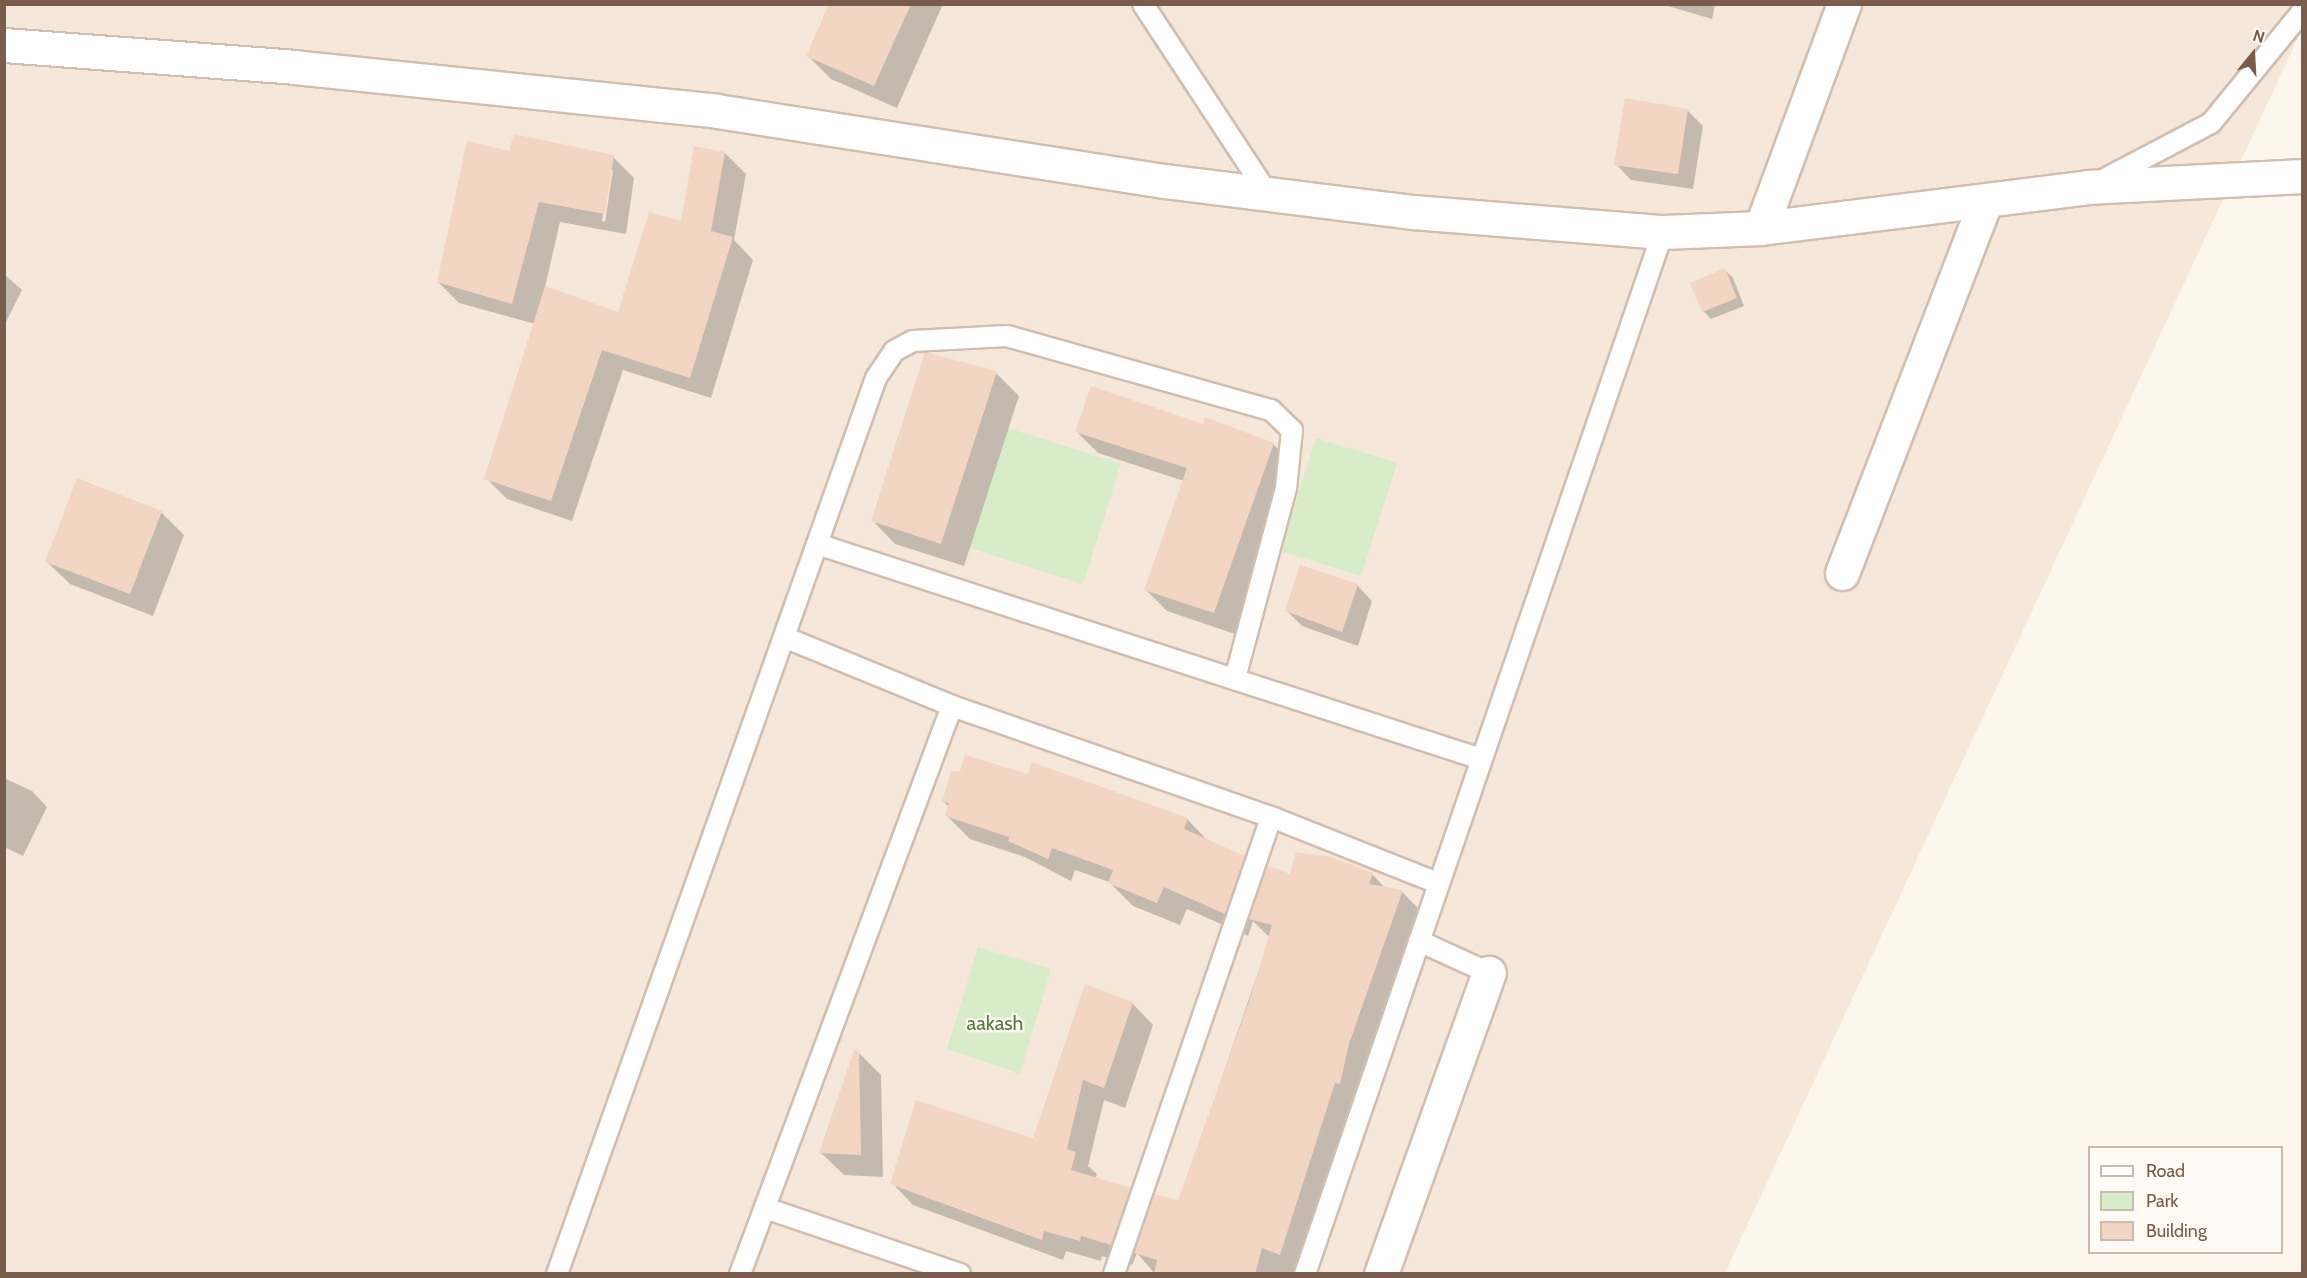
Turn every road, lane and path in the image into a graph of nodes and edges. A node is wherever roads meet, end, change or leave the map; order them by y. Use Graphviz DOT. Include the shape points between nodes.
graph roads {
  1 [pos="1143,4"];
  2 [pos="1844,4"];
  3 [pos="2302,12"];
  4 [pos="4,45"];
  5 [pos="2302,176"];
  6 [pos="2088,187"];
  7 [pos="1268,194"];
  8 [pos="1985,202"];
  9 [pos="1761,228"];
  10 [pos="1663,232"];
  11 [pos="817,544"];
  12 [pos="1842,573"];
  13 [pos="784,637"];
  14 [pos="1234,679"];
  15 [pos="952,706"];
  16 [pos="1481,759"];
  17 [pos="1271,816"];
  18 [pos="1438,883"];
  19 [pos="1419,941"];
  20 [pos="1489,973"];
  21 [pos="765,1208"];
  22 [pos="557,1274"];
  23 [pos="740,1274"];
  24 [pos="960,1274"];
  25 [pos="1114,1274"];
  26 [pos="1305,1274"];
  27 [pos="1381,1274"];
  1 -- 7 [label="lane"];
  2 -- 9 [label="street"];
  3 -- 6 [label="lane" via="2211,123"];
  4 -- 7 [label="street" via="294,67 717,111"];
  5 -- 6 [label="street"];
  6 -- 8 [label="street"];
  7 -- 10 [label="street" via="1413,212"];
  8 -- 9 [label="street"];
  8 -- 12 [label="street"];
  9 -- 10 [label="street"];
  10 -- 16 [label="lane"];
  11 -- 13 [label="lane"];
  11 -- 14 [label="lane"];
  11 -- 14 [label="lane" via="876,378 894,351 913,341 942,343 1007,336 1271,410 1292,430 1286,488"];
  13 -- 15 [label="lane"];
  13 -- 22 [label="lane"];
  14 -- 16 [label="lane"];
  15 -- 17 [label="lane"];
  15 -- 21 [label="lane"];
  16 -- 18 [label="lane"];
  17 -- 18 [label="lane"];
  17 -- 25 [label="lane"];
  18 -- 19 [label="lane"];
  19 -- 20 [label="lane"];
  19 -- 26 [label="lane"];
  20 -- 27 [label="street"];
  21 -- 23 [label="lane"];
  21 -- 24 [label="lane"];
}
